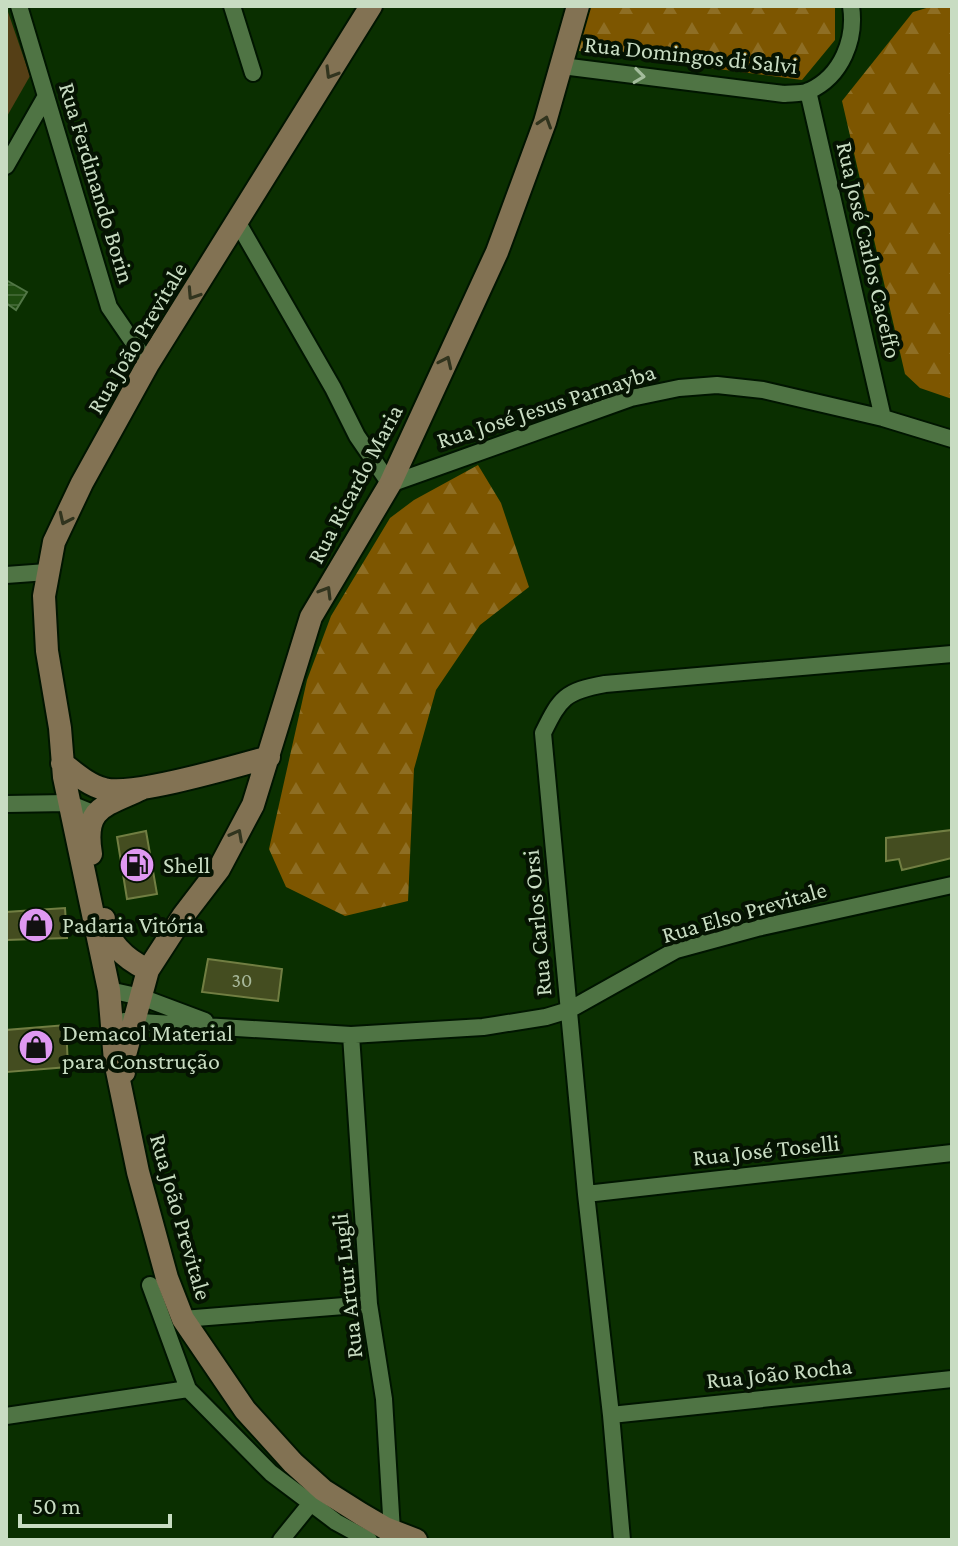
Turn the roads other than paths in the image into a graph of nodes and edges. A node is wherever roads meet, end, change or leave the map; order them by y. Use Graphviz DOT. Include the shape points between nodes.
graph roads {
  1 [pos="19,6"];
  2 [pos="232,6"];
  3 [pos="371,6"];
  4 [pos="578,6"];
  5 [pos="851,6"];
  6 [pos="562,66"];
  7 [pos="253,73"];
  8 [pos="808,91"];
  9 [pos="46,96"];
  10 [pos="6,166"];
  11 [pos="238,223"];
  12 [pos="148,364"];
  13 [pos="883,418"];
  14 [pos="952,439"];
  15 [pos="390,484"];
  16 [pos="47,572"];
  17 [pos="6,575"];
  18 [pos="952,654"];
  19 [pos="269,757"];
  20 [pos="62,763"];
  21 [pos="141,789"];
  22 [pos="68,803"];
  23 [pos="6,804"];
  24 [pos="95,814"];
  25 [pos="952,885"];
  26 [pos="148,970"];
  27 [pos="109,990"];
  28 [pos="141,997"];
  29 [pos="569,1010"];
  30 [pos="111,1019"];
  31 [pos="136,1023"];
  32 [pos="225,1029"];
  33 [pos="351,1035"];
  34 [pos="123,1090"];
  35 [pos="952,1153"];
  36 [pos="586,1194"];
  37 [pos="150,1285"];
  38 [pos="369,1304"];
  39 [pos="183,1319"];
  40 [pos="952,1379"];
  41 [pos="188,1389"];
  42 [pos="611,1415"];
  43 [pos="6,1416"];
  44 [pos="311,1503"];
  45 [pos="392,1531"];
  46 [pos="281,1540"];
  47 [pos="369,1540"];
  48 [pos="416,1540"];
  49 [pos="622,1540"];
  1 -- 9 [label="street, Rua Ferdinando Borin"];
  2 -- 7 [label="street"];
  3 -- 11 [label="main road, Rua João Previtale, one-way"];
  4 -- 6 [label="main road, Rua Ricardo Maria"];
  5 -- 8 [label="street, Rua Domingos di Salvi" via="850,46 840,64"];
  6 -- 8 [label="street, Rua Domingos di Salvi, one-way" via="784,94"];
  15 -- 6 [label="main road, Rua Ricardo Maria, one-way" via="497,252"];
  8 -- 13 [label="street, Rua José Carlos Caceffo"];
  9 -- 10 [label="street"];
  9 -- 12 [label="street, Rua Ferdinando Borin" via="109,307"];
  11 -- 12 [label="main road, Rua João Previtale, one-way"];
  11 -- 15 [label="street" via="357,436"];
  12 -- 16 [label="main road, Rua João Previtale, one-way" via="82,483 54,542"];
  13 -- 14 [label="street, Rua José Jesus Parnayba"];
  13 -- 15 [label="street, Rua José Jesus Parnayba" via="763,390 679,388 631,398"];
  19 -- 15 [label="main road, Rua Ricardo Maria, one-way" via="311,617"];
  16 -- 17 [label="street"];
  16 -- 20 [label="main road, Rua João Previtale" via="47,651"];
  18 -- 29 [label="street, Rua Carlos Orsi" via="605,684 579,688 557,704 543,733"];
  19 -- 21 [label="main road"];
  26 -- 19 [label="main road, Rua Ricardo Maria, one-way" via="219,869 253,805"];
  20 -- 21 [label="main road" via="107,791"];
  20 -- 22 [label="main road, Rua João Previtale"];
  21 -- 24 [label="main road"];
  22 -- 23 [label="street"];
  22 -- 24 [label="street"];
  22 -- 27 [label="main road, Rua João Previtale"];
  24 -- 26 [label="main road" via="88,837 105,926 123,954"];
  25 -- 29 [label="street, Rua Elso Previtale" via="676,950"];
  26 -- 28 [label="main road, Rua João Previtale"];
  27 -- 28 [label="street"];
  27 -- 30 [label="main road, Rua João Previtale"];
  28 -- 31 [label="main road, Rua João Previtale"];
  28 -- 32 [label="street, Rua Elso Previtale"];
  29 -- 33 [label="street, Rua Elso Previtale" via="483,1027"];
  29 -- 36 [label="street, Rua Carlos Orsi"];
  30 -- 31 [label="street"];
  30 -- 34 [label="main road, Rua João Previtale"];
  31 -- 32 [label="street, Rua Elso Previtale"];
  31 -- 34 [label="main road, Rua João Previtale" via="125,1055"];
  32 -- 33 [label="street, Rua Elso Previtale"];
  33 -- 38 [label="street, Rua Artur Lugli"];
  34 -- 39 [label="main road, Rua João Previtale" via="138,1172"];
  35 -- 36 [label="street, Rua José Toselli"];
  36 -- 42 [label="street, Rua Carlos Orsi"];
  37 -- 41 [label="street, Rua João Previtale"];
  38 -- 39 [label="street"];
  38 -- 45 [label="street, Rua Artur Lugli" via="384,1399"];
  39 -- 45 [label="main road, Rua João Previtale" via="245,1410 293,1463 323,1490"];
  40 -- 42 [label="street, Rua João Rocha"];
  41 -- 43 [label="street"];
  41 -- 44 [label="street, Rua João Previtale" via="271,1473"];
  42 -- 49 [label="street, Rua Carlos Orsi"];
  44 -- 46 [label="street"];
  44 -- 47 [label="street, Rua João Previtale"];
  45 -- 48 [label="main road, Rua João Previtale"];
}
